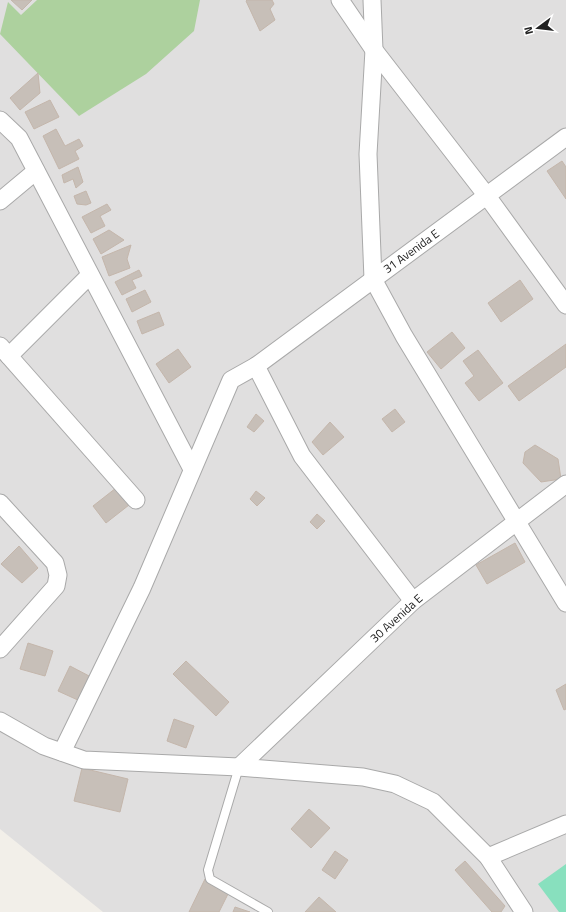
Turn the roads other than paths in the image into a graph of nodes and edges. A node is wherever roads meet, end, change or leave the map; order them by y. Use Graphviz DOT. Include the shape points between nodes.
graph roads {
  1 [pos="340,0"];
  2 [pos="372,0"];
  3 [pos="374,50"];
  4 [pos="0,120"];
  5 [pos="566,137"];
  6 [pos="36,171"];
  7 [pos="487,196"];
  8 [pos="0,201"];
  9 [pos="90,275"];
  10 [pos="373,279"];
  11 [pos="566,304"];
  12 [pos="4,351"];
  13 [pos="256,366"];
  14 [pos="192,470"];
  15 [pos="566,484"];
  16 [pos="136,500"];
  17 [pos="0,503"];
  18 [pos="517,520"];
  19 [pos="413,601"];
  20 [pos="566,603"];
  21 [pos="0,649"];
  22 [pos="0,721"];
  23 [pos="62,752"];
  24 [pos="239,767"];
  25 [pos="566,824"];
  26 [pos="488,857"];
  27 [pos="268,912"];
  28 [pos="524,912"];
  1 -- 3 [label="street"];
  2 -- 3 [label="street"];
  3 -- 7 [label="street"];
  3 -- 10 [label="street" via="368,154"];
  4 -- 6 [label="street" via="19,138"];
  5 -- 7 [label="street, 31 Avenida E"];
  6 -- 8 [label="street"];
  6 -- 9 [label="street"];
  7 -- 10 [label="street, 31 Avenida E"];
  7 -- 11 [label="street"];
  9 -- 12 [label="street"];
  9 -- 14 [label="street"];
  10 -- 13 [label="street, 31 Avenida E"];
  10 -- 18 [label="street" via="404,336"];
  12 -- 16 [label="street"];
  13 -- 14 [label="street, 31 Avenida E" via="231,380"];
  13 -- 19 [label="street" via="302,456"];
  14 -- 23 [label="street, 31 Avenida E" via="142,588"];
  15 -- 18 [label="street, 30 Avenida E"];
  17 -- 21 [label="street" via="55,563 58,574 56,586"];
  18 -- 19 [label="street, 30 Avenida E"];
  18 -- 20 [label="street"];
  19 -- 24 [label="street, 30 Avenida E"];
  22 -- 23 [label="street" via="44,746"];
  23 -- 24 [label="street" via="84,760"];
  24 -- 26 [label="street" via="363,777 395,784 433,802"];
  24 -- 27 [label="lane" via="209,863 209,876 210,879"];
  25 -- 26 [label="street"];
  26 -- 28 [label="street"];
}
